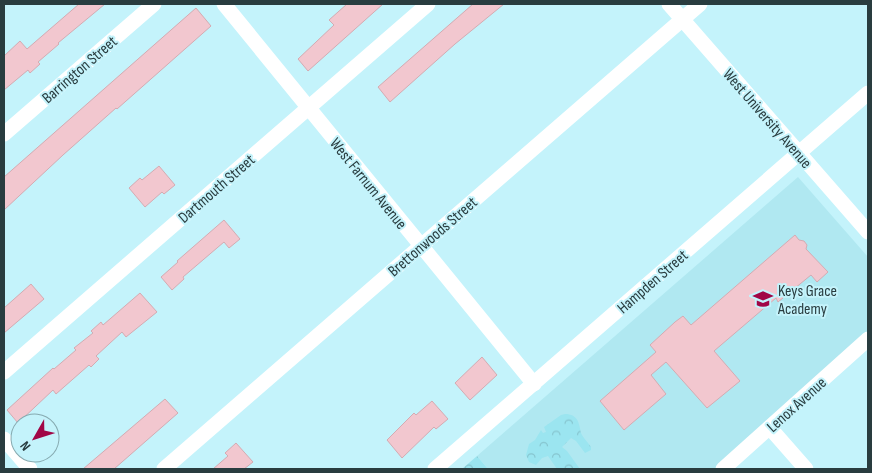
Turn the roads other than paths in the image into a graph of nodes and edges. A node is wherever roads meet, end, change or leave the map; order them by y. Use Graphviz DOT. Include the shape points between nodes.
graph roads {
  1 [pos="154,4"];
  2 [pos="224,4"];
  3 [pos="428,4"];
  4 [pos="669,4"];
  5 [pos="700,4"];
  6 [pos="682,19"];
  7 [pos="868,93"];
  8 [pos="308,108"];
  9 [pos="4,134"];
  10 [pos="799,153"];
  11 [pos="868,232"];
  12 [pos="421,246"];
  13 [pos="868,339"];
  14 [pos="4,372"];
  15 [pos="534,384"];
  16 [pos="770,428"];
  17 [pos="4,439"];
  18 [pos="30,469"];
  19 [pos="164,469"];
  20 [pos="435,469"];
  21 [pos="723,469"];
  22 [pos="806,469"];
  1 -- 9 [label="street, Barrington Street"];
  2 -- 8 [label="street, West Farnum Avenue"];
  3 -- 8 [label="street, Dartmouth Street"];
  4 -- 6 [label="street, West University Avenue"];
  5 -- 6 [label="street, Brettonwoods Street"];
  6 -- 10 [label="street, West University Avenue"];
  6 -- 12 [label="street, Brettonwoods Street"];
  7 -- 10 [label="street, Hampden Street"];
  8 -- 12 [label="street, West Farnum Avenue"];
  8 -- 14 [label="street, Dartmouth Street"];
  10 -- 11 [label="street, West University Avenue"];
  10 -- 15 [label="street, Hampden Street"];
  12 -- 15 [label="street, West Farnum Avenue"];
  12 -- 19 [label="street, Brettonwoods Street"];
  13 -- 16 [label="street, Lenox Avenue"];
  15 -- 20 [label="street, Hampden Street"];
  16 -- 21 [label="street, Lenox Avenue"];
  16 -- 22 [label="street"];
  17 -- 18 [label="street"];
}
